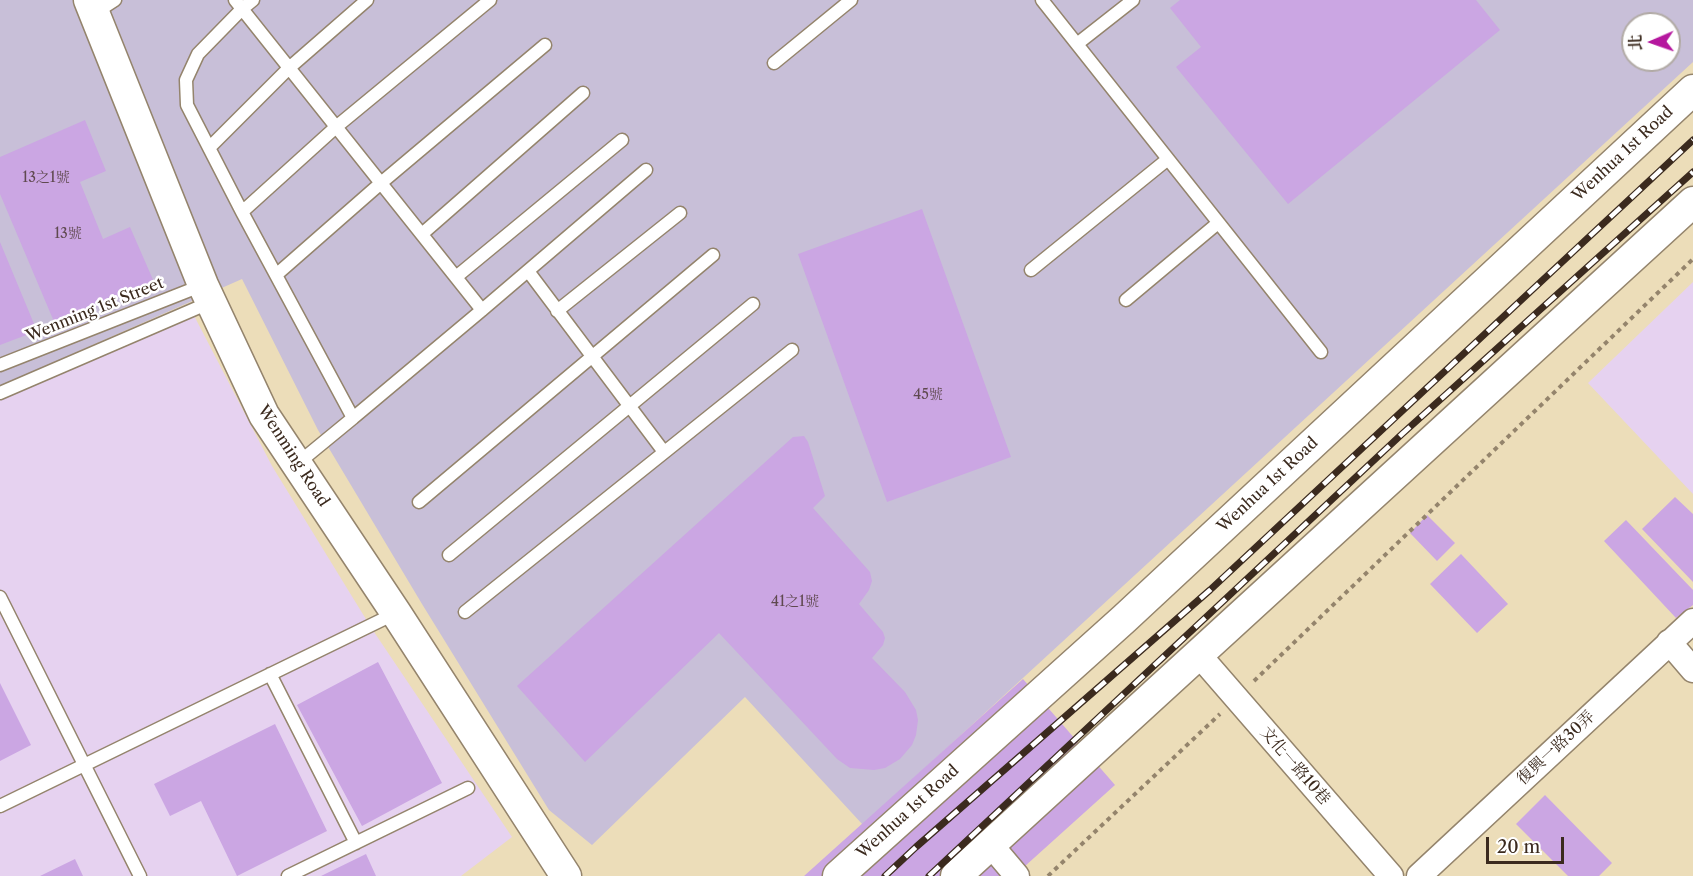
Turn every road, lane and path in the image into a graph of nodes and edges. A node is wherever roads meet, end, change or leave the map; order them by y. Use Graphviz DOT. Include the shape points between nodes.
graph roads {
  1 [pos="253,0"];
  2 [pos="367,0"];
  3 [pos="490,0"];
  4 [pos="851,0"];
  5 [pos="1042,0"];
  6 [pos="1133,0"];
  7 [pos="239,4"];
  8 [pos="99,5"];
  9 [pos="1077,44"];
  10 [pos="545,45"];
  11 [pos="774,63"];
  12 [pos="290,68"];
  13 [pos="1693,90"];
  14 [pos="584,93"];
  15 [pos="336,127"];
  16 [pos="622,140"];
  17 [pos="209,148"];
  18 [pos="1168,159"];
  19 [pos="646,170"];
  20 [pos="381,183"];
  21 [pos="1693,202"];
  22 [pos="242,212"];
  23 [pos="680,213"];
  24 [pos="1218,223"];
  25 [pos="422,234"];
  26 [pos="713,255"];
  27 [pos="1693,259"];
  28 [pos="1031,270"];
  29 [pos="528,271"];
  30 [pos="276,276"];
  31 [pos="456,277"];
  32 [pos="207,294"];
  33 [pos="1126,300"];
  34 [pos="753,304"];
  35 [pos="482,310"];
  36 [pos="557,311"];
  37 [pos="792,350"];
  38 [pos="1321,352"];
  39 [pos="592,357"];
  40 [pos="0,365"];
  41 [pos="0,393"];
  42 [pos="629,406"];
  43 [pos="353,418"];
  44 [pos="664,452"];
  45 [pos="297,464"];
  46 [pos="419,502"];
  47 [pos="449,555"];
  48 [pos="0,597"];
  49 [pos="465,612"];
  50 [pos="396,613"];
  51 [pos="1693,621"];
  52 [pos="1669,642"];
  53 [pos="1199,655"];
  54 [pos="1693,670"];
  55 [pos="270,674"];
  56 [pos="1236,698"];
  57 [pos="84,765"];
  58 [pos="468,788"];
  59 [pos="0,806"];
  60 [pos="356,843"];
  61 [pos="990,844"];
  62 [pos="140,876"];
  63 [pos="288,876"];
  64 [pos="566,876"];
  65 [pos="838,876"];
  66 [pos="956,876"];
  67 [pos="1017,876"];
  68 [pos="1048,876"];
  69 [pos="1391,876"];
  70 [pos="1419,876"];
  1 -- 7 [label="lane"];
  2 -- 12 [label="lane"];
  3 -- 15 [label="lane"];
  4 -- 11 [label="lane"];
  5 -- 9 [label="lane"];
  6 -- 9 [label="lane"];
  7 -- 12 [label="lane"];
  7 -- 17 [label="lane" via="198,54 186,80 187,105"];
  8 -- 32 [label="street, Wenming Road"];
  9 -- 18 [label="lane"];
  10 -- 20 [label="lane"];
  12 -- 15 [label="lane"];
  12 -- 17 [label="lane"];
  13 -- 65 [label="street, Wenhua 1st Road" via="1133,610"];
  14 -- 25 [label="lane"];
  15 -- 20 [label="lane"];
  15 -- 22 [label="lane"];
  16 -- 31 [label="lane"];
  17 -- 22 [label="lane"];
  18 -- 24 [label="lane"];
  18 -- 28 [label="lane"];
  19 -- 29 [label="lane"];
  20 -- 25 [label="lane"];
  20 -- 30 [label="lane"];
  21 -- 53 [label="street"];
  22 -- 30 [label="lane"];
  23 -- 36 [label="lane"];
  24 -- 33 [label="lane"];
  24 -- 38 [label="lane"];
  25 -- 31 [label="lane"];
  26 -- 39 [label="lane"];
  27 -- 56 [label="path"];
  29 -- 35 [label="lane"];
  29 -- 36 [label="lane"];
  30 -- 43 [label="lane"];
  31 -- 35 [label="lane"];
  32 -- 40 [label="lane, Wenming 1st Street"];
  32 -- 41 [label="lane"];
  32 -- 45 [label="street, Wenming Road" via="264,415"];
  34 -- 42 [label="lane"];
  35 -- 43 [label="lane"];
  36 -- 39 [label="lane"];
  37 -- 44 [label="lane"];
  39 -- 42 [label="lane"];
  39 -- 46 [label="lane"];
  42 -- 44 [label="lane"];
  42 -- 47 [label="lane"];
  43 -- 45 [label="lane"];
  44 -- 49 [label="lane"];
  45 -- 50 [label="street, Wenming Road"];
  48 -- 57 [label="lane"];
  50 -- 55 [label="lane"];
  50 -- 64 [label="street, Wenming Road"];
  51 -- 52 [label="street, 復興一路30弄"];
  52 -- 54 [label="street"];
  52 -- 70 [label="street, 復興一路30弄"];
  53 -- 56 [label="street, 文化一路10巷"];
  53 -- 61 [label="street"];
  55 -- 57 [label="lane"];
  55 -- 60 [label="lane"];
  56 -- 68 [label="path"];
  56 -- 69 [label="street, 文化一路10巷"];
  57 -- 59 [label="lane"];
  57 -- 62 [label="lane"];
  58 -- 60 [label="lane"];
  60 -- 63 [label="lane"];
  61 -- 66 [label="street"];
  61 -- 67 [label="street"];
}
